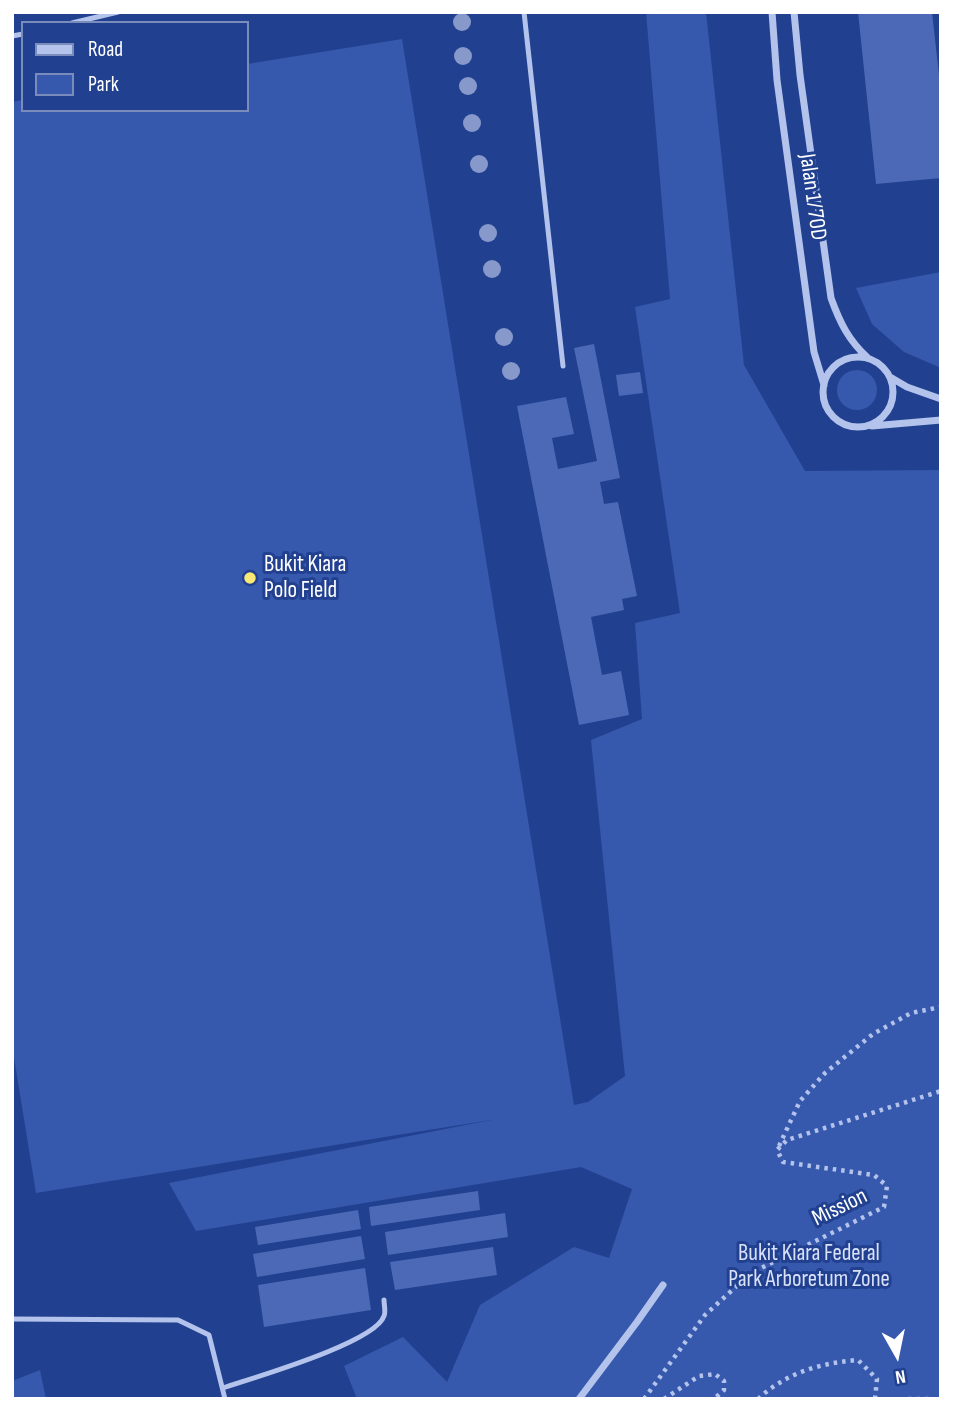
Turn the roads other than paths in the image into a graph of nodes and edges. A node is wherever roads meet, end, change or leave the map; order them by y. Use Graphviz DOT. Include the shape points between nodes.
graph roads {
  1 [pos="118,12"];
  2 [pos="524,12"];
  3 [pos="772,12"];
  4 [pos="793,12"];
  5 [pos="80,21"];
  6 [pos="868,358"];
  7 [pos="563,366"];
  8 [pos="890,377"];
  9 [pos="824,385"];
  10 [pos="941,399"];
  11 [pos="941,421"];
  12 [pos="861,426"];
  13 [pos="663,1285"];
  14 [pos="384,1300"];
  15 [pos="12,1319"];
  16 [pos="223,1388"];
  17 [pos="225,1399"];
  18 [pos="579,1399"];
  1 -- 5 [label="lane"];
  2 -- 7 [label="lane"];
  3 -- 9 [label="street, Jalan 1/70D" via="812,338"];
  4 -- 6 [label="street, Jalan 1/70D" via="831,299 841,326"];
  6 -- 8 [label="street"];
  6 -- 9 [label="street" via="840,362"];
  8 -- 10 [label="street"];
  8 -- 12 [label="street" via="891,405 883,417"];
  9 -- 12 [label="street" via="824,400 837,420"];
  11 -- 12 [label="street"];
  13 -- 18 [label="street"];
  14 -- 16 [label="lane" via="385,1316 362,1337"];
  15 -- 16 [label="lane" via="178,1320 209,1335"];
  16 -- 17 [label="lane"];
}
